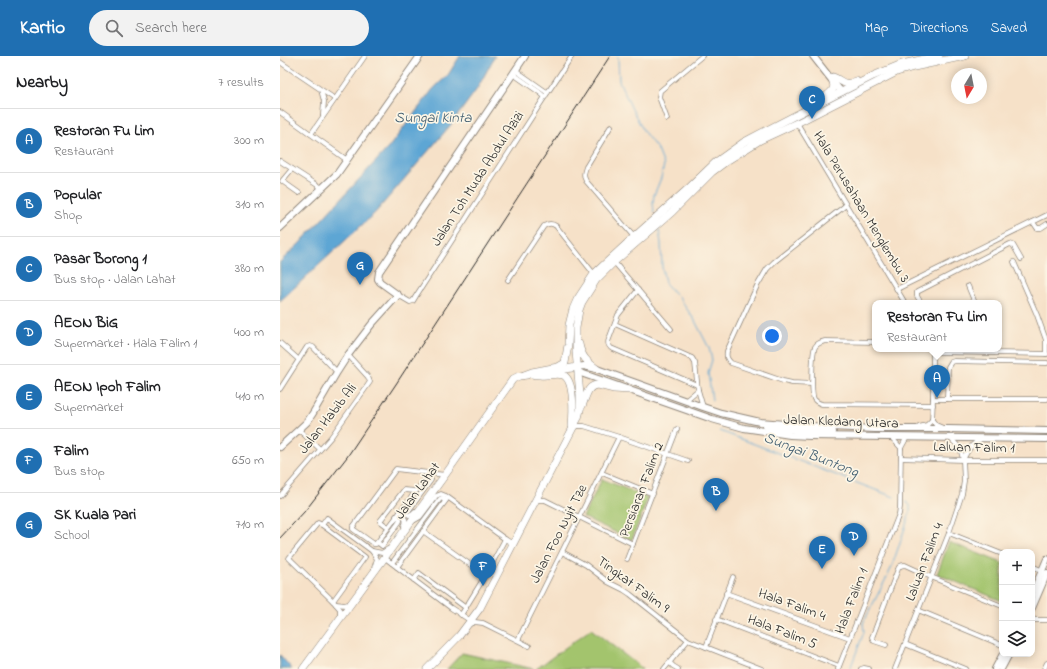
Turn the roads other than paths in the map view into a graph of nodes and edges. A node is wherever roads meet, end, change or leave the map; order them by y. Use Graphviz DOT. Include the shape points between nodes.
graph roads {
  1 [pos="365,56"];
  2 [pos="419,56"];
  3 [pos="525,56"];
  4 [pos="572,56"];
  5 [pos="702,56"];
  6 [pos="813,56"];
  7 [pos="817,56"];
  8 [pos="939,56"];
  9 [pos="965,56"];
  10 [pos="280,62"];
  11 [pos="517,69"];
  12 [pos="892,71"];
  13 [pos="512,75"];
  14 [pos="833,79"];
  15 [pos="321,90"];
  16 [pos="540,90"];
  17 [pos="548,92"];
  18 [pos="842,92"];
  19 [pos="544,97"];
  20 [pos="335,99"];
  21 [pos="818,104"];
  22 [pos="280,112"];
  23 [pos="322,118"];
  24 [pos="667,119"];
  25 [pos="797,123"];
  26 [pos="612,126"];
  27 [pos="311,134"];
  28 [pos="347,160"];
  29 [pos="280,161"];
  30 [pos="292,169"];
  31 [pos="281,180"];
  32 [pos="322,188"];
  33 [pos="299,193"];
  34 [pos="846,205"];
  35 [pos="1047,215"];
  36 [pos="1033,222"];
  37 [pos="1047,224"];
  38 [pos="280,228"];
  39 [pos="634,237"];
  40 [pos="969,254"];
  41 [pos="1021,259"];
  42 [pos="614,262"];
  43 [pos="1014,262"];
  44 [pos="973,263"];
  45 [pos="594,274"];
  46 [pos="508,280"];
  47 [pos="968,286"];
  48 [pos="897,289"];
  49 [pos="638,290"];
  50 [pos="398,295"];
  51 [pos="903,300"];
  52 [pos="919,300"];
  53 [pos="974,300"];
  54 [pos="615,324"];
  55 [pos="576,328"];
  56 [pos="671,329"];
  57 [pos="872,342"];
  58 [pos="280,343"];
  59 [pos="568,345"];
  60 [pos="932,352"];
  61 [pos="1002,352"];
  62 [pos="1047,354"];
  63 [pos="348,355"];
  64 [pos="299,360"];
  65 [pos="1047,362"];
  66 [pos="576,369"];
  67 [pos="597,369"];
  68 [pos="337,372"];
  69 [pos="527,375"];
  70 [pos="812,384"];
  71 [pos="615,386"];
  72 [pos="698,388"];
  73 [pos="280,390"];
  74 [pos="629,390"];
  75 [pos="933,399"];
  76 [pos="946,399"];
  77 [pos="1047,399"];
  78 [pos="685,401"];
  79 [pos="933,405"];
  80 [pos="703,408"];
  81 [pos="580,412"];
  82 [pos="742,418"];
  83 [pos="932,420"];
  84 [pos="584,426"];
  85 [pos="909,429"];
  86 [pos="932,429"];
  87 [pos="948,429"];
  88 [pos="299,430"];
  89 [pos="572,430"];
  90 [pos="677,430"];
  91 [pos="1047,431"];
  92 [pos="619,437"];
  93 [pos="891,437"];
  94 [pos="907,437"];
  95 [pos="950,438"];
  96 [pos="981,439"];
  97 [pos="1047,439"];
  98 [pos="280,447"];
  99 [pos="901,448"];
  100 [pos="320,449"];
  101 [pos="668,454"];
  102 [pos="901,458"];
  103 [pos="963,460"];
  104 [pos="1047,460"];
  105 [pos="688,461"];
  106 [pos="602,473"];
  107 [pos="427,475"];
  108 [pos="445,475"];
  109 [pos="415,491"];
  110 [pos="540,492"];
  111 [pos="653,494"];
  112 [pos="280,496"];
  113 [pos="447,499"];
  114 [pos="536,500"];
  115 [pos="545,500"];
  116 [pos="403,507"];
  117 [pos="422,507"];
  118 [pos="400,512"];
  119 [pos="396,516"];
  120 [pos="579,517"];
  121 [pos="411,522"];
  122 [pos="322,525"];
  123 [pos="388,527"];
  124 [pos="423,531"];
  125 [pos="949,533"];
  126 [pos="402,534"];
  127 [pos="504,539"];
  128 [pos="377,542"];
  129 [pos="395,544"];
  130 [pos="513,544"];
  131 [pos="633,544"];
  132 [pos="372,551"];
  133 [pos="562,552"];
  134 [pos="999,553"];
  135 [pos="385,558"];
  136 [pos="627,559"];
  137 [pos="1047,559"];
  138 [pos="392,563"];
  139 [pos="397,567"];
  140 [pos="1035,567"];
  141 [pos="1045,572"];
  142 [pos="372,576"];
  143 [pos="486,576"];
  144 [pos="733,577"];
  145 [pos="931,577"];
  146 [pos="414,580"];
  147 [pos="1035,589"];
  148 [pos="726,593"];
  149 [pos="1035,600"];
  150 [pos="352,602"];
  151 [pos="334,603"];
  152 [pos="999,605"];
  153 [pos="466,608"];
  154 [pos="480,608"];
  155 [pos="918,610"];
  156 [pos="461,615"];
  157 [pos="716,619"];
  158 [pos="339,620"];
  159 [pos="1035,620"];
  160 [pos="1047,620"];
  161 [pos="469,623"];
  162 [pos="486,624"];
  163 [pos="850,638"];
  164 [pos="518,640"];
  165 [pos="688,640"];
  166 [pos="905,644"];
  167 [pos="999,644"];
  168 [pos="886,645"];
  169 [pos="529,646"];
  170 [pos="706,647"];
  171 [pos="1001,657"];
  172 [pos="1007,657"];
  173 [pos="670,663"];
  174 [pos="1047,664"];
  175 [pos="838,668"];
  176 [pos="862,668"];
  177 [pos="303,669"];
  178 [pos="427,669"];
  179 [pos="664,669"];
  180 [pos="678,669"];
  181 [pos="762,669"];
  182 [pos="869,669"];
  183 [pos="896,669"];
  184 [pos="966,669"];
  185 [pos="995,669"];
  186 [pos="1001,669"];
  187 [pos="1044,669"];
  1 -- 20 [label="street"];
  2 -- 28 [label="main road"];
  3 -- 11 [label="main road"];
  4 -- 17 [label="street, Jalan Toh Muda Abdul Azizi"];
  5 -- 24 [label="street" via="660,91 659,97"];
  6 -- 14 [label="main road"];
  7 -- 14 [label="main road"];
  8 -- 12 [label="main road" via="912,62"];
  9 -- 12 [label="main road"];
  10 -- 15 [label="street"];
  11 -- 13 [label="main road"];
  11 -- 16 [label="street"];
  12 -- 14 [label="main road" via="873,74 848,84"];
  12 -- 18 [label="main road" via="850,92"];
  12 -- 25 [label="main road"];
  13 -- 16 [label="street"];
  13 -- 50 [label="main road" via="379,272 380,282"];
  14 -- 18 [label="main road"];
  14 -- 21 [label="main road" via="833,90"];
  15 -- 20 [label="street"];
  15 -- 23 [label="street" via="324,101"];
  16 -- 17 [label="street"];
  16 -- 19 [label="street"];
  17 -- 19 [label="street, Jalan Toh Muda Abdul Azizi"];
  18 -- 21 [label="main road"];
  18 -- 25 [label="main road" via="838,98"];
  19 -- 50 [label="street, Jalan Toh Muda Abdul Azizi" via="413,301 410,302"];
  20 -- 23 [label="street"];
  21 -- 39 [label="main road" via="744,142 716,162"];
  22 -- 27 [label="street"];
  23 -- 27 [label="street"];
  25 -- 34 [label="street, Hala Perusahaan Menglembu 3"];
  25 -- 42 [label="main road" via="760,140 712,172 672,212"];
  26 -- 39 [label="street" via="586,167 584,177"];
  27 -- 28 [label="street"];
  28 -- 32 [label="main road"];
  29 -- 30 [label="street"];
  30 -- 31 [label="street"];
  30 -- 32 [label="street"];
  31 -- 33 [label="street"];
  32 -- 38 [label="main road"];
  34 -- 48 [label="street, Hala Perusahaan Menglembu 3"];
  34 -- 70 [label="street" via="767,269 726,356 731,363 783,381"];
  35 -- 36 [label="street"];
  36 -- 37 [label="street" via="1037,228"];
  36 -- 40 [label="street"];
  39 -- 45 [label="main road"];
  40 -- 44 [label="street"];
  40 -- 48 [label="street"];
  41 -- 44 [label="street" via="1010,244"];
  42 -- 49 [label="street"];
  42 -- 55 [label="main road" via="596,280 582,302"];
  43 -- 62 [label="street" via="1046,340"];
  44 -- 52 [label="street" via="917,292"];
  45 -- 46 [label="street" via="556,226 550,223 544,226"];
  45 -- 59 [label="main road" via="573,309"];
  47 -- 53 [label="street"];
  48 -- 51 [label="street, Hala Perusahaan Menglembu 3"];
  49 -- 54 [label="street" via="618,315"];
  49 -- 56 [label="street"];
  50 -- 63 [label="main road"];
  54 -- 72 [label="street" via="692,358"];
  54 -- 72 [label="street" via="608,342 611,348"];
  55 -- 66 [label="main road"];
  55 -- 67 [label="main road" via="581,354"];
  57 -- 70 [label="street" via="819,343 815,347"];
  58 -- 64 [label="street"];
  59 -- 66 [label="main road"];
  59 -- 69 [label="main road" via="563,365"];
  60 -- 75 [label="street"];
  61 -- 62 [label="street"];
  63 -- 68 [label="main road"];
  63 -- 100 [label="street, Jalan Habib Ali" via="370,382"];
  64 -- 68 [label="street" via="310,346"];
  64 -- 73 [label="street"];
  65 -- 76 [label="street" via="951,362 948,367"];
  66 -- 67 [label="main road, Jalan Kledang Utara" via="584,366"];
  66 -- 69 [label="main road, Jalan Lahat"];
  66 -- 71 [label="main road, Jalan Kledang Utara"];
  66 -- 81 [label="main road"];
  67 -- 71 [label="main road" via="593,374"];
  67 -- 78 [label="main road, Jalan Kledang Utara"];
  68 -- 88 [label="main road" via="313,413"];
  69 -- 89 [label="main road" via="558,374 566,378 573,404"];
  69 -- 108 [label="main road, Jalan Lahat" via="513,379"];
  70 -- 79 [label="street" via="814,400 822,404"];
  71 -- 74 [label="main road, Jalan Kledang Utara"];
  72 -- 78 [label="street"];
  72 -- 80 [label="street"];
  74 -- 81 [label="main road" via="598,385 591,387"];
  74 -- 93 [label="main road, Jalan Kledang Utara" via="712,420 744,428 803,436"];
  75 -- 76 [label="street"];
  75 -- 79 [label="street"];
  76 -- 77 [label="street"];
  78 -- 80 [label="main road, Jalan Kledang Utara"];
  79 -- 83 [label="street"];
  80 -- 82 [label="main road, Jalan Kledang Utara"];
  81 -- 84 [label="street"];
  81 -- 89 [label="main road"];
  82 -- 85 [label="main road, Jalan Kledang Utara" via="810,426"];
  82 -- 86 [label="main road" via="781,429 810,432 907,432"];
  83 -- 85 [label="street" via="927,425"];
  83 -- 87 [label="street" via="936,425"];
  84 -- 89 [label="street"];
  84 -- 92 [label="street"];
  85 -- 86 [label="main road, Jalan Kledang Utara"];
  86 -- 87 [label="main road, Jalan Kledang Utara"];
  87 -- 91 [label="main road, Jalan Kledang Utara"];
  88 -- 98 [label="main road"];
  88 -- 100 [label="street"];
  89 -- 110 [label="main road"];
  90 -- 101 [label="street, Persiaran Falim 2"];
  92 -- 101 [label="street"];
  92 -- 106 [label="street, Jalan Foo Nyit Tze"];
  93 -- 94 [label="main road, Jalan Kledang Utara"];
  93 -- 99 [label="street"];
  94 -- 95 [label="main road, Jalan Kledang Utara"];
  94 -- 99 [label="street, Hala Falim 1"];
  95 -- 96 [label="main road, Jalan Kledang Utara"];
  95 -- 103 [label="street, Laluan Falim 4" via="957,444"];
  96 -- 97 [label="main road, Jalan Kledang Utara"];
  96 -- 103 [label="street" via="967,450"];
  99 -- 102 [label="street, Hala Falim 1"];
  100 -- 112 [label="street, Jalan Habib Ali"];
  101 -- 105 [label="street"];
  101 -- 111 [label="street, Persiaran Falim 2"];
  102 -- 103 [label="street, Laluan Falim 1"];
  102 -- 163 [label="street, Hala Falim 1" via="900,507"];
  103 -- 104 [label="street, Laluan Falim 1"];
  103 -- 125 [label="street, Laluan Falim 4" via="962,494"];
  106 -- 111 [label="street"];
  106 -- 120 [label="street, Jalan Foo Nyit Tze"];
  107 -- 108 [label="street"];
  107 -- 109 [label="street"];
  107 -- 116 [label="street" via="431,480 409,510"];
  107 -- 128 [label="street" via="396,470 352,527 374,544"];
  108 -- 117 [label="main road, Jalan Lahat"];
  109 -- 116 [label="street"];
  109 -- 123 [label="street" via="404,490 380,521"];
  110 -- 114 [label="main road"];
  110 -- 115 [label="street"];
  111 -- 131 [label="street, Persiaran Falim 2"];
  113 -- 121 [label="street" via="441,494 436,496 420,517"];
  113 -- 124 [label="street"];
  113 -- 127 [label="street"];
  113 -- 138 [label="street" via="440,499"];
  114 -- 115 [label="street"];
  114 -- 130 [label="main road"];
  115 -- 120 [label="street"];
  116 -- 118 [label="street"];
  117 -- 118 [label="street" via="409,515"];
  117 -- 121 [label="main road, Jalan Lahat"];
  118 -- 119 [label="street"];
  118 -- 126 [label="street" via="406,520"];
  119 -- 123 [label="street"];
  119 -- 128 [label="street" via="400,521 382,546"];
  120 -- 131 [label="street"];
  120 -- 133 [label="street, Jalan Foo Nyit Tze"];
  121 -- 126 [label="main road, Jalan Lahat"];
  122 -- 132 [label="street" via="327,518"];
  122 -- 151 [label="street" via="365,557"];
  122 -- 151 [label="street" via="317,524 289,558"];
  123 -- 128 [label="street"];
  124 -- 139 [label="street"];
  124 -- 143 [label="street"];
  125 -- 134 [label="street"];
  125 -- 145 [label="street, Laluan Falim 4"];
  126 -- 129 [label="main road, Jalan Lahat"];
  127 -- 130 [label="street"];
  127 -- 143 [label="street"];
  129 -- 132 [label="street" via="385,552"];
  129 -- 135 [label="main road, Jalan Lahat"];
  130 -- 154 [label="main road"];
  131 -- 136 [label="street, Persiaran Falim 2"];
  132 -- 142 [label="street" via="377,559"];
  133 -- 164 [label="street, Jalan Foo Nyit Tze"];
  133 -- 165 [label="street, Tingkat Falim 9" via="630,594"];
  135 -- 138 [label="street"];
  135 -- 142 [label="main road, Jalan Lahat"];
  137 -- 141 [label="main road"];
  138 -- 139 [label="street"];
  139 -- 146 [label="street"];
  140 -- 141 [label="street"];
  141 -- 147 [label="main road"];
  141 -- 149 [label="main road"];
  142 -- 150 [label="main road, Jalan Lahat"];
  143 -- 153 [label="street"];
  144 -- 148 [label="street"];
  145 -- 152 [label="street"];
  145 -- 155 [label="street, Laluan Falim 4"];
  145 -- 168 [label="street" via="905,565 899,567 872,637 874,641"];
  146 -- 153 [label="street" via="419,573"];
  146 -- 156 [label="street"];
  148 -- 157 [label="street"];
  148 -- 163 [label="street, Hala Falim 4"];
  150 -- 151 [label="street" via="345,605"];
  150 -- 158 [label="main road, Jalan Lahat"];
  151 -- 158 [label="street" via="340,610"];
  153 -- 156 [label="street"];
  154 -- 161 [label="main road"];
  154 -- 162 [label="street" via="480,617"];
  155 -- 166 [label="street, Laluan Falim 4"];
  155 -- 167 [label="street"];
  156 -- 161 [label="street"];
  157 -- 170 [label="street"];
  157 -- 175 [label="street, Hala Falim 5"];
  158 -- 177 [label="main road, Jalan Lahat"];
  159 -- 160 [label="street"];
  161 -- 162 [label="street"];
  161 -- 178 [label="main road"];
  162 -- 164 [label="street"];
  163 -- 175 [label="street, Hala Falim 1"];
  164 -- 169 [label="street"];
  165 -- 170 [label="street, Tingkat Falim 9"];
  165 -- 173 [label="street"];
  166 -- 183 [label="street, Laluan Falim 4"];
  166 -- 184 [label="street"];
  170 -- 181 [label="street, Tingkat Falim 9"];
  171 -- 185 [label="main road"];
  172 -- 186 [label="main road"];
  173 -- 179 [label="street"];
  173 -- 180 [label="street"];
  174 -- 187 [label="street"];
  176 -- 182 [label="street"];
}
